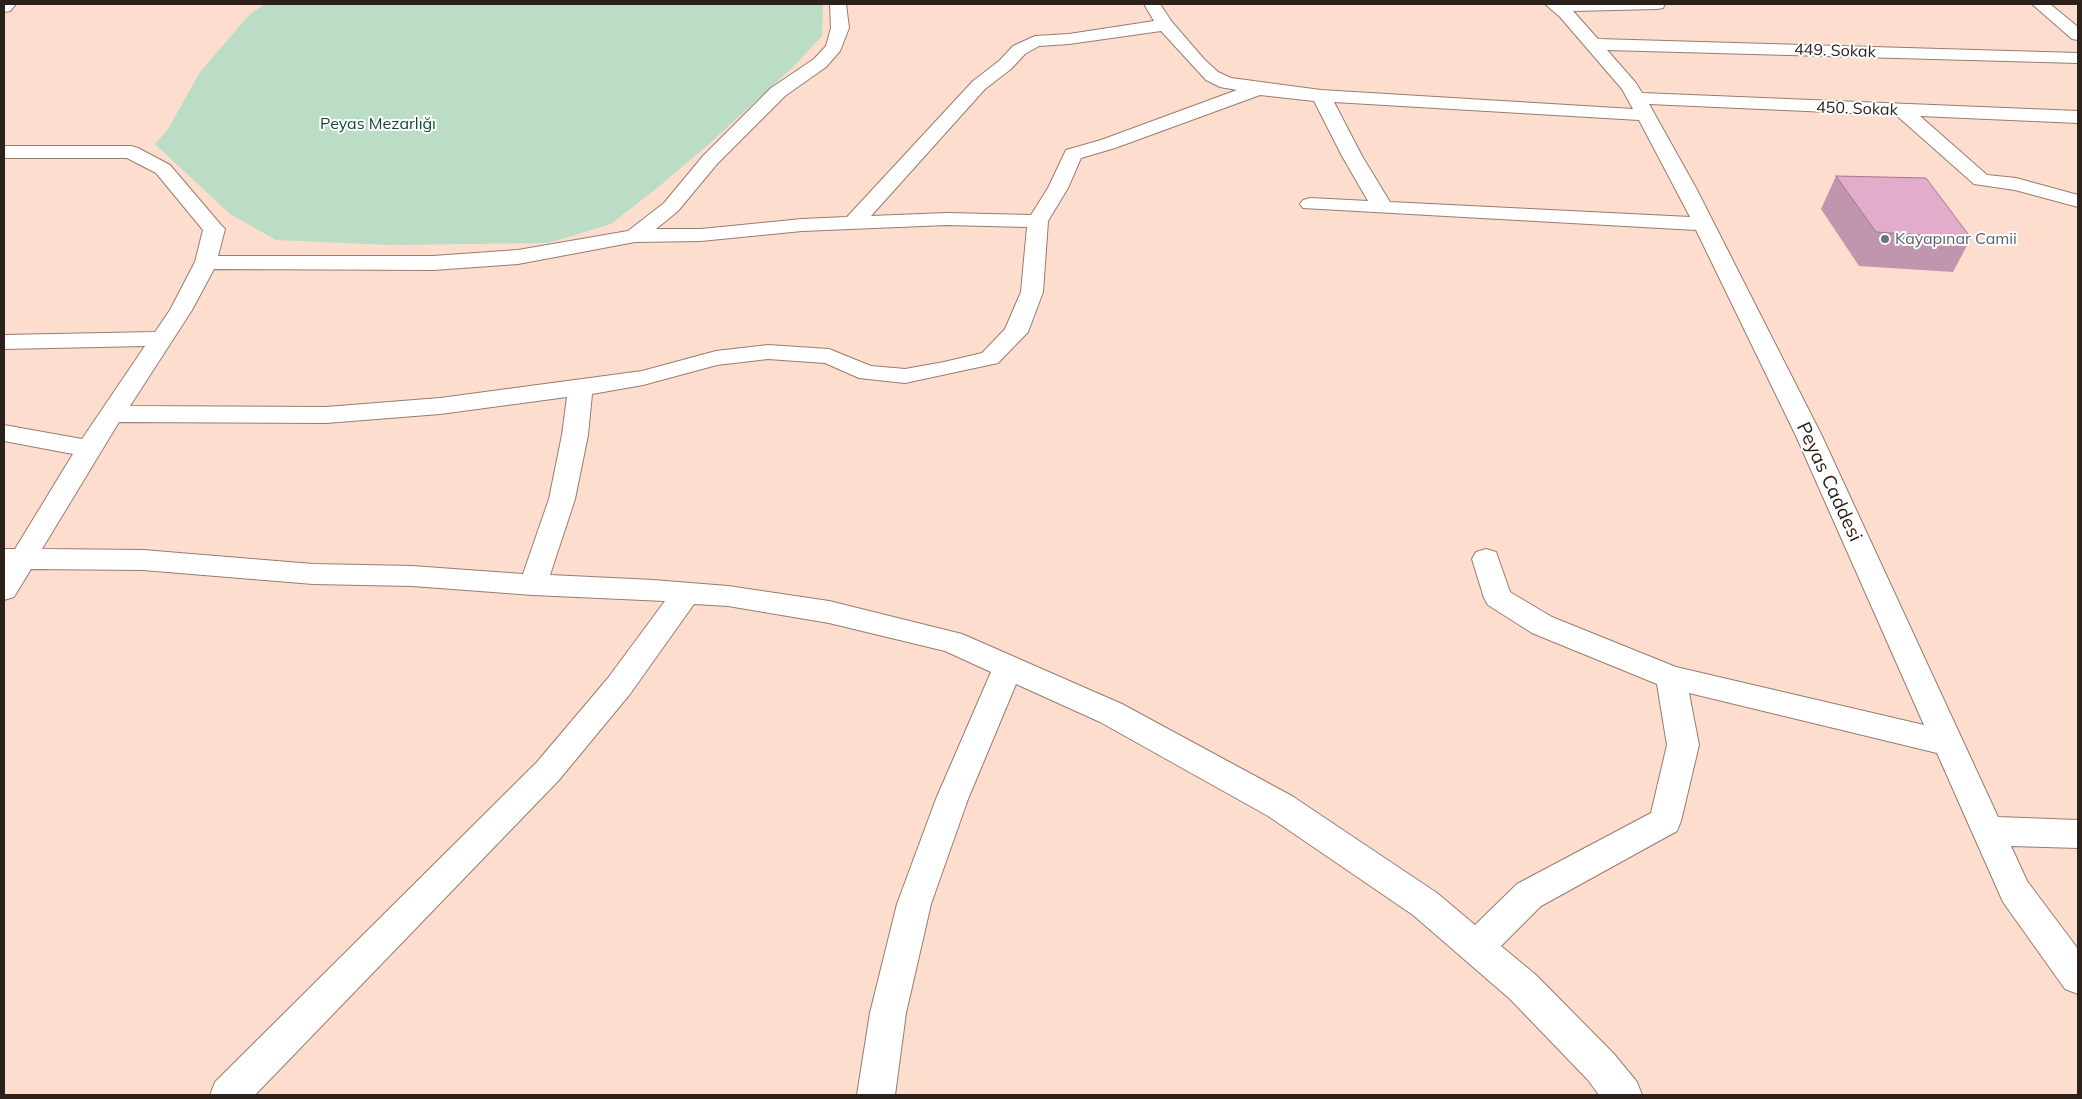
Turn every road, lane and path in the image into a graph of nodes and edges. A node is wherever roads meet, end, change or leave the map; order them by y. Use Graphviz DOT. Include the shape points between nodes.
graph roads {
  1 [pos="8,4"];
  2 [pos="838,4"];
  3 [pos="1152,4"];
  4 [pos="1657,4"];
  5 [pos="2040,4"];
  6 [pos="1555,5"];
  7 [pos="4,7"];
  8 [pos="1166,25"];
  9 [pos="2078,35"];
  10 [pos="1593,44"];
  11 [pos="2078,58"];
  12 [pos="1258,89"];
  13 [pos="1321,96"];
  14 [pos="1640,107"];
  15 [pos="1902,110"];
  16 [pos="2078,117"];
  17 [pos="4,152"];
  18 [pos="2078,201"];
  19 [pos="1310,204"];
  20 [pos="1384,208"];
  21 [pos="1038,221"];
  22 [pos="853,223"];
  23 [pos="1703,224"];
  24 [pos="635,236"];
  25 [pos="206,262"];
  26 [pos="162,339"];
  27 [pos="4,342"];
  28 [pos="580,388"];
  29 [pos="111,414"];
  30 [pos="4,433"];
  31 [pos="89,449"];
  32 [pos="13,559"];
  33 [pos="1486,560"];
  34 [pos="533,585"];
  35 [pos="4,590"];
  36 [pos="686,593"];
  37 [pos="1008,667"];
  38 [pos="1671,677"];
  39 [pos="1947,743"];
  40 [pos="1988,831"];
  41 [pos="2078,834"];
  42 [pos="1476,947"];
  43 [pos="2078,977"];
  44 [pos="229,1095"];
  45 [pos="876,1095"];
  46 [pos="1623,1095"];
  1 -- 7 [label="street"];
  2 -- 24 [label="street" via="840,28 834,47 820,63 778,92 710,160 671,206"];
  3 -- 8 [label="street, 450. Sokak"];
  4 -- 6 [label="street"];
  5 -- 9 [label="street"];
  6 -- 10 [label="street, Peyas Caddesi"];
  8 -- 12 [label="street, 450. Sokak" via="1212,76 1226,83"];
  8 -- 22 [label="street" via="1035,41 1019,50 979,86"];
  10 -- 11 [label="street, 449. Sokak"];
  10 -- 14 [label="street, Peyas Caddesi" via="1630,87"];
  12 -- 13 [label="street, 450. Sokak"];
  12 -- 21 [label="street" via="1073,154"];
  13 -- 14 [label="street, 450. Sokak"];
  13 -- 20 [label="street"];
  14 -- 15 [label="street, 450. Sokak"];
  14 -- 23 [label="street, Peyas Caddesi"];
  15 -- 16 [label="street, 450. Sokak"];
  15 -- 18 [label="street" via="1981,180 2016,184"];
  17 -- 25 [label="street" via="131,152 163,169 214,229"];
  19 -- 20 [label="street"];
  20 -- 23 [label="street"];
  21 -- 22 [label="street" via="947,219"];
  21 -- 28 [label="street" via="1032,292 1016,332 990,358 905,376 867,373 829,356 768,352 716,358 643,378"];
  22 -- 24 [label="street" via="701,236"];
  23 -- 39 [label="street, Peyas Caddesi" via="1809,436"];
  24 -- 25 [label="street" via="518,257 432,263"];
  25 -- 26 [label="street" via="182,310"];
  26 -- 27 [label="street"];
  26 -- 29 [label="street"];
  28 -- 29 [label="street" via="440,406 326,415"];
  28 -- 34 [label="street" via="575,435 562,499"];
  29 -- 31 [label="street"];
  30 -- 31 [label="street"];
  31 -- 32 [label="street"];
  32 -- 34 [label="street" via="143,560 313,574 412,576"];
  32 -- 35 [label="street"];
  33 -- 38 [label="street" via="1498,598 1542,625"];
  34 -- 36 [label="street"];
  36 -- 37 [label="street" via="728,596 829,612 952,642"];
  36 -- 44 [label="street" via="619,686 548,771"];
  37 -- 42 [label="street" via="1111,713 1280,806 1425,904"];
  37 -- 45 [label="street" via="952,799 914,904 888,1013"];
  38 -- 39 [label="street"];
  38 -- 42 [label="street" via="1683,745 1665,821 1529,895"];
  39 -- 40 [label="street, Peyas Caddesi"];
  40 -- 41 [label="street"];
  40 -- 43 [label="street, Peyas Caddesi" via="2015,891"];
  42 -- 46 [label="street" via="1523,987 1601,1067"];
}
